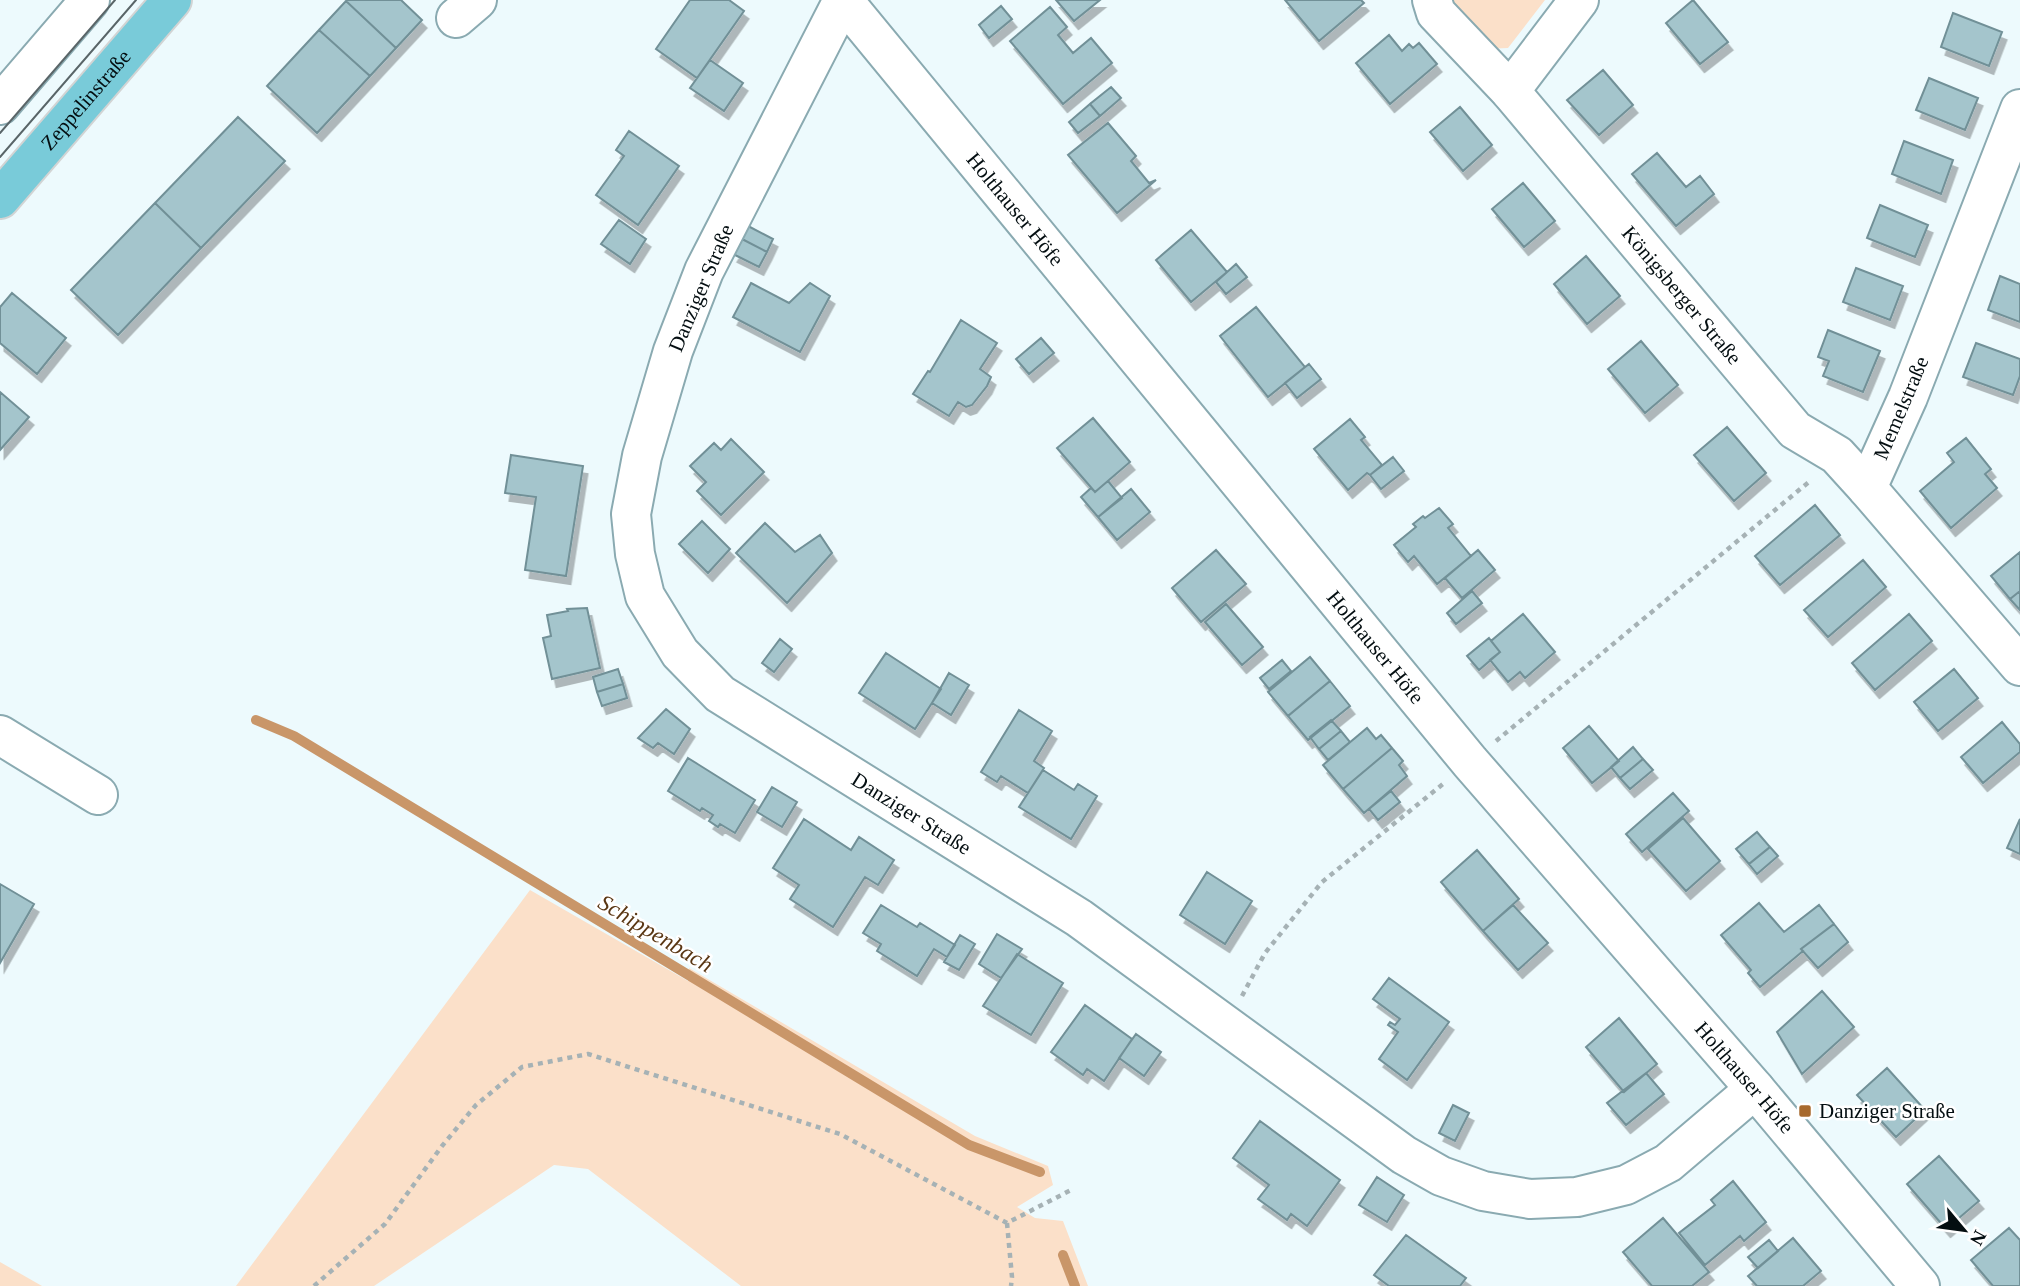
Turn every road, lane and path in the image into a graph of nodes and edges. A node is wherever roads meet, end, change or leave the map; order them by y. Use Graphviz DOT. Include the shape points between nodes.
graph roads {
  1 [pos="90,0"];
  2 [pos="172,0"];
  3 [pos="843,0"];
  4 [pos="1432,0"];
  5 [pos="1579,0"];
  6 [pos="1510,91"];
  7 [pos="0,106"];
  8 [pos="2020,109"];
  9 [pos="0,199"];
  10 [pos="1837,454"];
  11 [pos="1867,488"];
  12 [pos="2020,666"];
  13 [pos="0,735"];
  14 [pos="1470,762"];
  15 [pos="98,795"];
  16 [pos="1228,1025"];
  17 [pos="1755,1089"];
  18 [pos="1073,1189"];
  19 [pos="1006,1223"];
  20 [pos="314,1286"];
  21 [pos="1011,1286"];
  22 [pos="1920,1286"];
  1 -- 7 [label="street"];
  2 -- 9 [label="main road, Zeppelinstraße"];
  3 -- 14 [label="street, Holthauser Höfe"];
  3 -- 16 [label="street, Danziger Straße" via="704,271 673,351 642,456 631,514 645,596 680,653 720,694 1079,918"];
  4 -- 6 [label="street, Königsberger Straße" via="1436,13"];
  5 -- 6 [label="street"];
  6 -- 10 [label="street, Königsberger Straße" via="1795,430"];
  8 -- 11 [label="street, Memelstraße" via="1908,397"];
  10 -- 11 [label="street, Königsberger Straße"];
  10 -- 14 [label="path"];
  11 -- 12 [label="street"];
  13 -- 15 [label="street"];
  14 -- 16 [label="path" via="1322,882 1265,953"];
  14 -- 17 [label="street, Holthauser Höfe"];
  16 -- 17 [label="street, Danziger Straße" via="1441,1176 1483,1191 1530,1199 1577,1196 1626,1185 1668,1163"];
  17 -- 22 [label="street, Holthauser Höfe"];
  18 -- 19 [label="path"];
  19 -- 20 [label="path" via="840,1134 588,1054 522,1067 476,1105 385,1224"];
  19 -- 21 [label="path"];
}
